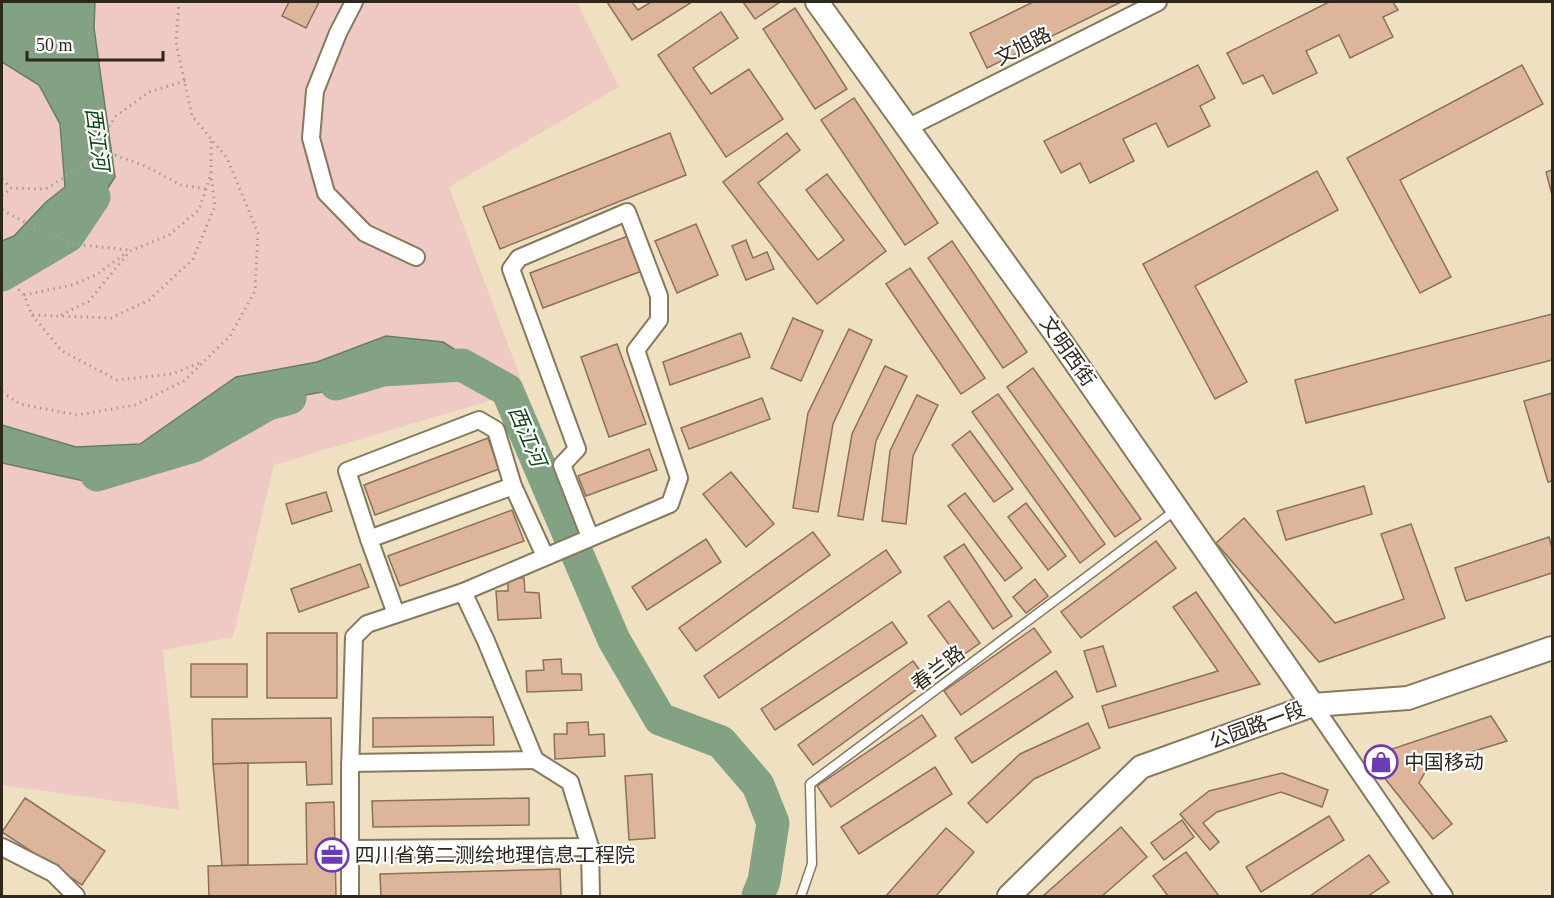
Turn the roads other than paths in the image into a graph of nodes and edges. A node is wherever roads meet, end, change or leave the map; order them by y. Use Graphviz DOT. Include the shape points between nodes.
graph roads {
  1 [pos="354,2"];
  2 [pos="817,2"];
  3 [pos="1158,2"];
  4 [pos="908,128"];
  5 [pos="416,257"];
  6 [pos="513,486"];
  7 [pos="1177,509"];
  8 [pos="587,538"];
  9 [pos="369,539"];
  10 [pos="545,556"];
  11 [pos="463,592"];
  12 [pos="396,614"];
  13 [pos="1552,648"];
  14 [pos="1313,705"];
  15 [pos="535,760"];
  16 [pos="350,763"];
  17 [pos="2,847"];
  18 [pos="590,847"];
  19 [pos="350,849"];
  20 [pos="76,897"];
  21 [pos="350,897"];
  22 [pos="591,897"];
  23 [pos="801,897"];
  24 [pos="1009,897"];
  25 [pos="1444,897"];
  1 -- 5 [label="street" via="315,91 312,138 326,194 365,233"];
  2 -- 4 [label="street, 文明西街"];
  3 -- 4 [label="street, 文旭路"];
  4 -- 7 [label="street, 文明西街"];
  6 -- 9 [label="street"];
  6 -- 9 [label="street" via="496,430 479,420 347,471"];
  6 -- 10 [label="street"];
  7 -- 14 [label="street, 文明西街"];
  7 -- 23 [label="lane, 春兰路" via="810,784 812,864"];
  8 -- 8 [label="street" via="670,504 679,478 636,350 659,320 659,296 627,212 519,258 512,269 577,449 562,465"];
  8 -- 10 [label="street"];
  9 -- 12 [label="street"];
  10 -- 11 [label="street"];
  11 -- 12 [label="street"];
  11 -- 15 [label="street"];
  12 -- 16 [label="street" via="367,624 354,637"];
  13 -- 14 [label="street, 公园路一段" via="1408,698"];
  14 -- 24 [label="street, 公园路一段" via="1141,767"];
  14 -- 25 [label="street"];
  15 -- 16 [label="street"];
  15 -- 18 [label="street" via="570,782"];
  16 -- 19 [label="street"];
  17 -- 20 [label="street" via="53,873"];
  18 -- 19 [label="street"];
  18 -- 22 [label="street"];
  19 -- 21 [label="street"];
}
